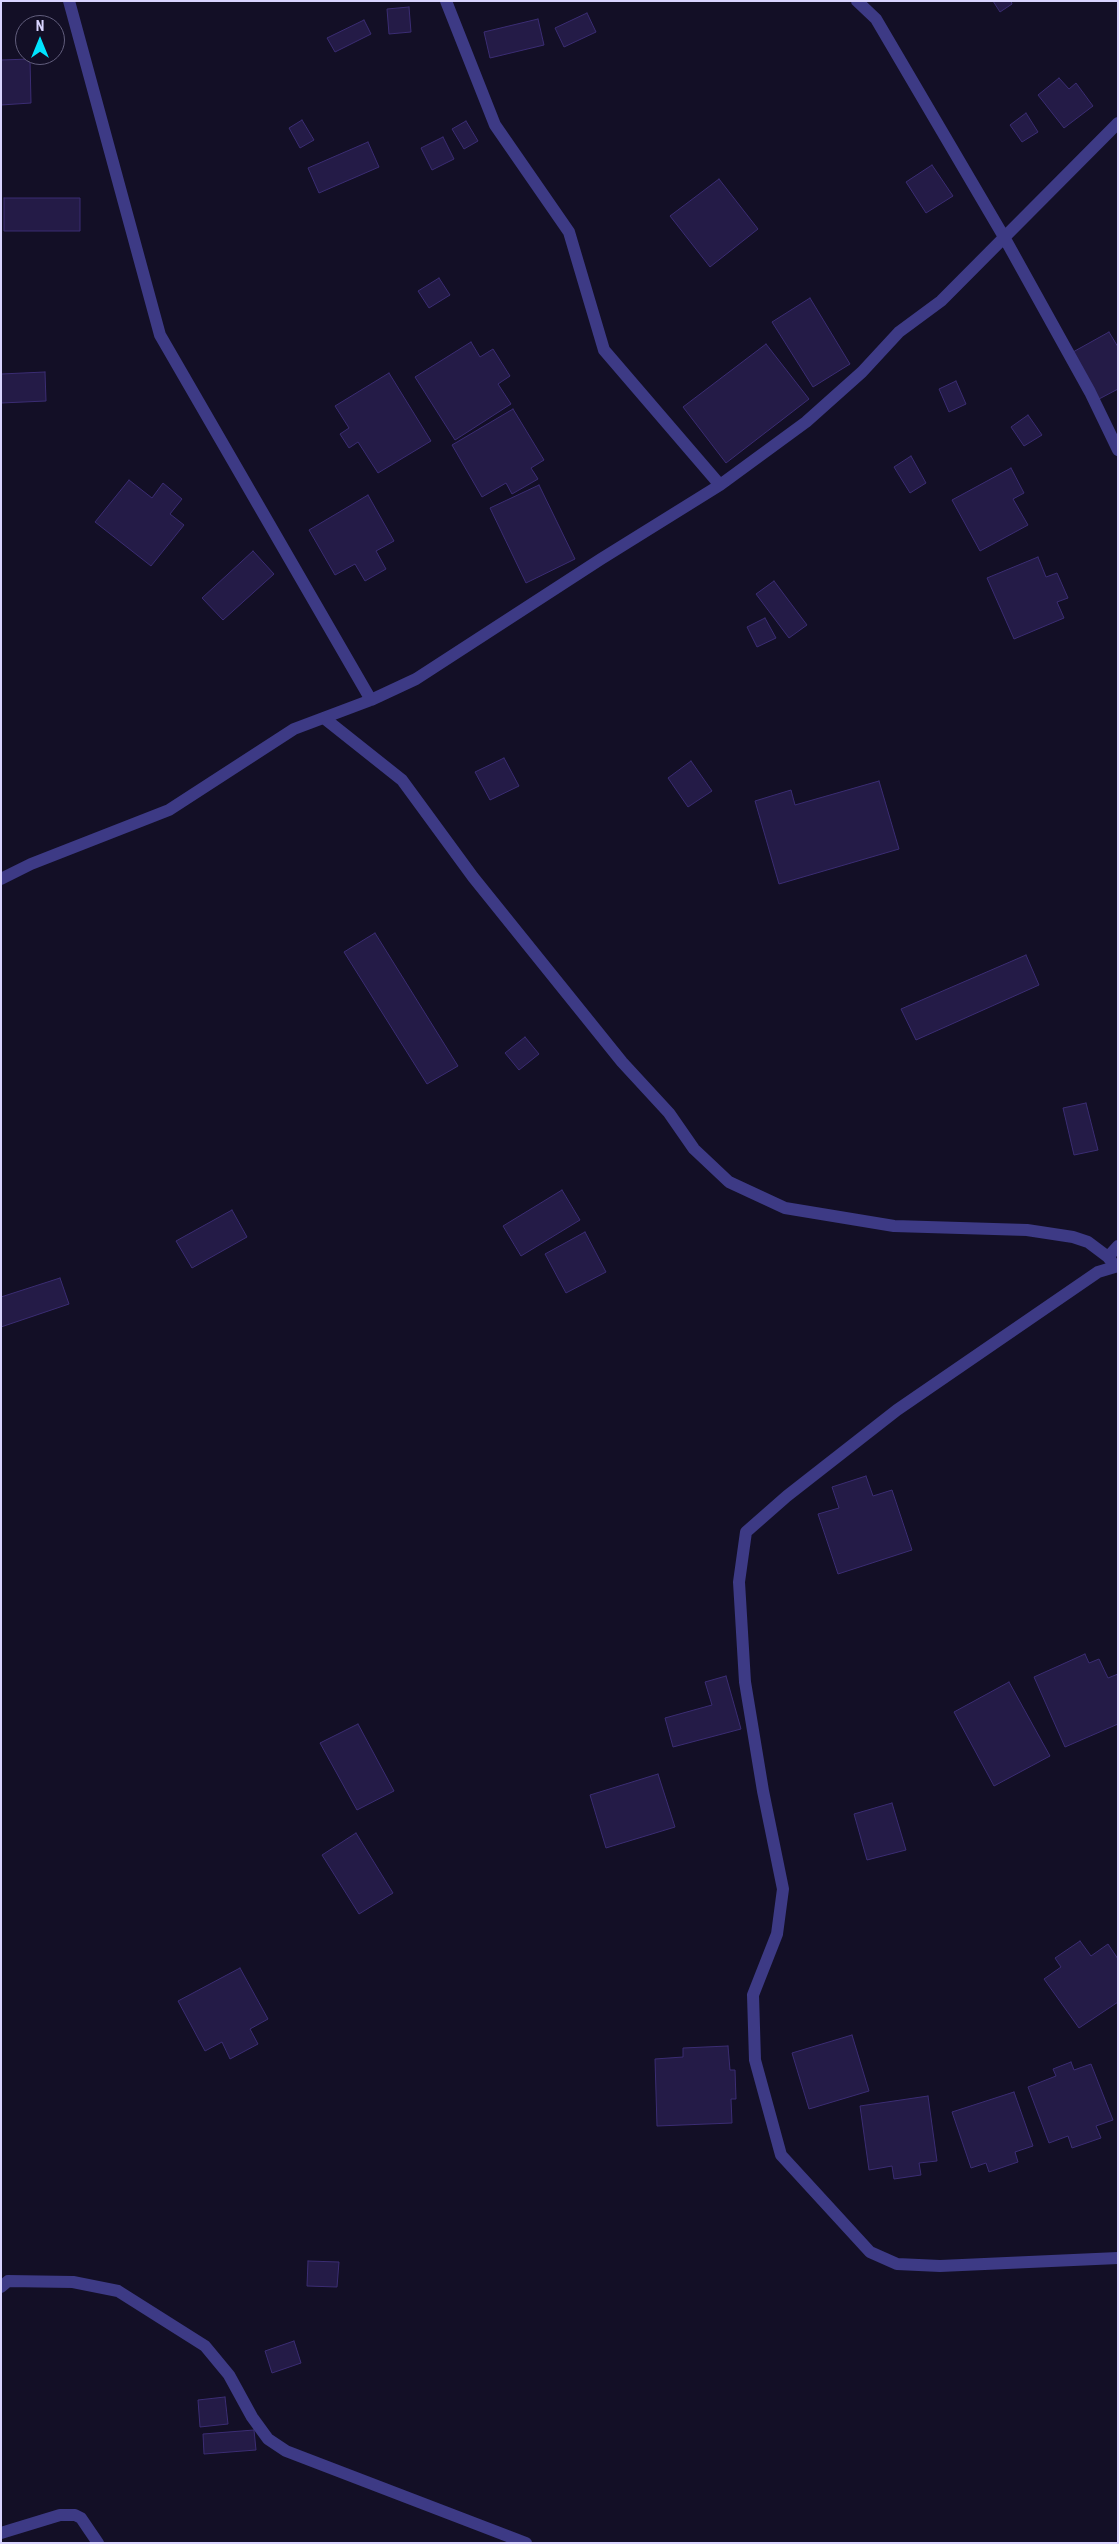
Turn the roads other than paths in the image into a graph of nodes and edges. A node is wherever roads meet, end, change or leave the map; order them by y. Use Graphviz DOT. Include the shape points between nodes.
graph roads {
  1 [pos="69,1"];
  2 [pos="446,1"];
  3 [pos="857,1"];
  4 [pos="1118,123"];
  5 [pos="1004,237"];
  6 [pos="1118,450"];
  7 [pos="720,485"];
  8 [pos="370,700"];
  9 [pos="324,718"];
  10 [pos="1,879"];
  11 [pos="1118,1246"];
  12 [pos="1114,1263"];
  13 [pos="1118,2258"];
  14 [pos="1,2287"];
  15 [pos="1,2533"];
  16 [pos="98,2543"];
  17 [pos="526,2543"];
  1 -- 8 [label="street" via="160,335"];
  2 -- 7 [label="street" via="495,125 570,232 604,350"];
  3 -- 5 [label="street" via="876,19"];
  4 -- 5 [label="street"];
  5 -- 6 [label="street" via="1090,392"];
  5 -- 7 [label="street" via="941,301 899,332 862,372 806,422"];
  7 -- 8 [label="street" via="416,678"];
  8 -- 9 [label="street"];
  9 -- 10 [label="street" via="294,729 169,810"];
  9 -- 12 [label="street" via="402,780 472,877 622,1062 664,1107 694,1149 729,1182 785,1208 894,1226 1027,1230 1072,1237 1088,1242"];
  11 -- 12 [label="street"];
  12 -- 13 [label="street" via="897,1410 787,1496 746,1532 739,1582 745,1682 763,1791 784,1888 777,1934 754,1994 755,2060 781,2155 870,2252 897,2264 949,2266"];
  14 -- 17 [label="street" via="8,2281 73,2282 118,2291 205,2346 229,2375 268,2439 286,2451"];
  15 -- 16 [label="street" via="60,2515 75,2515 81,2518"];
}
